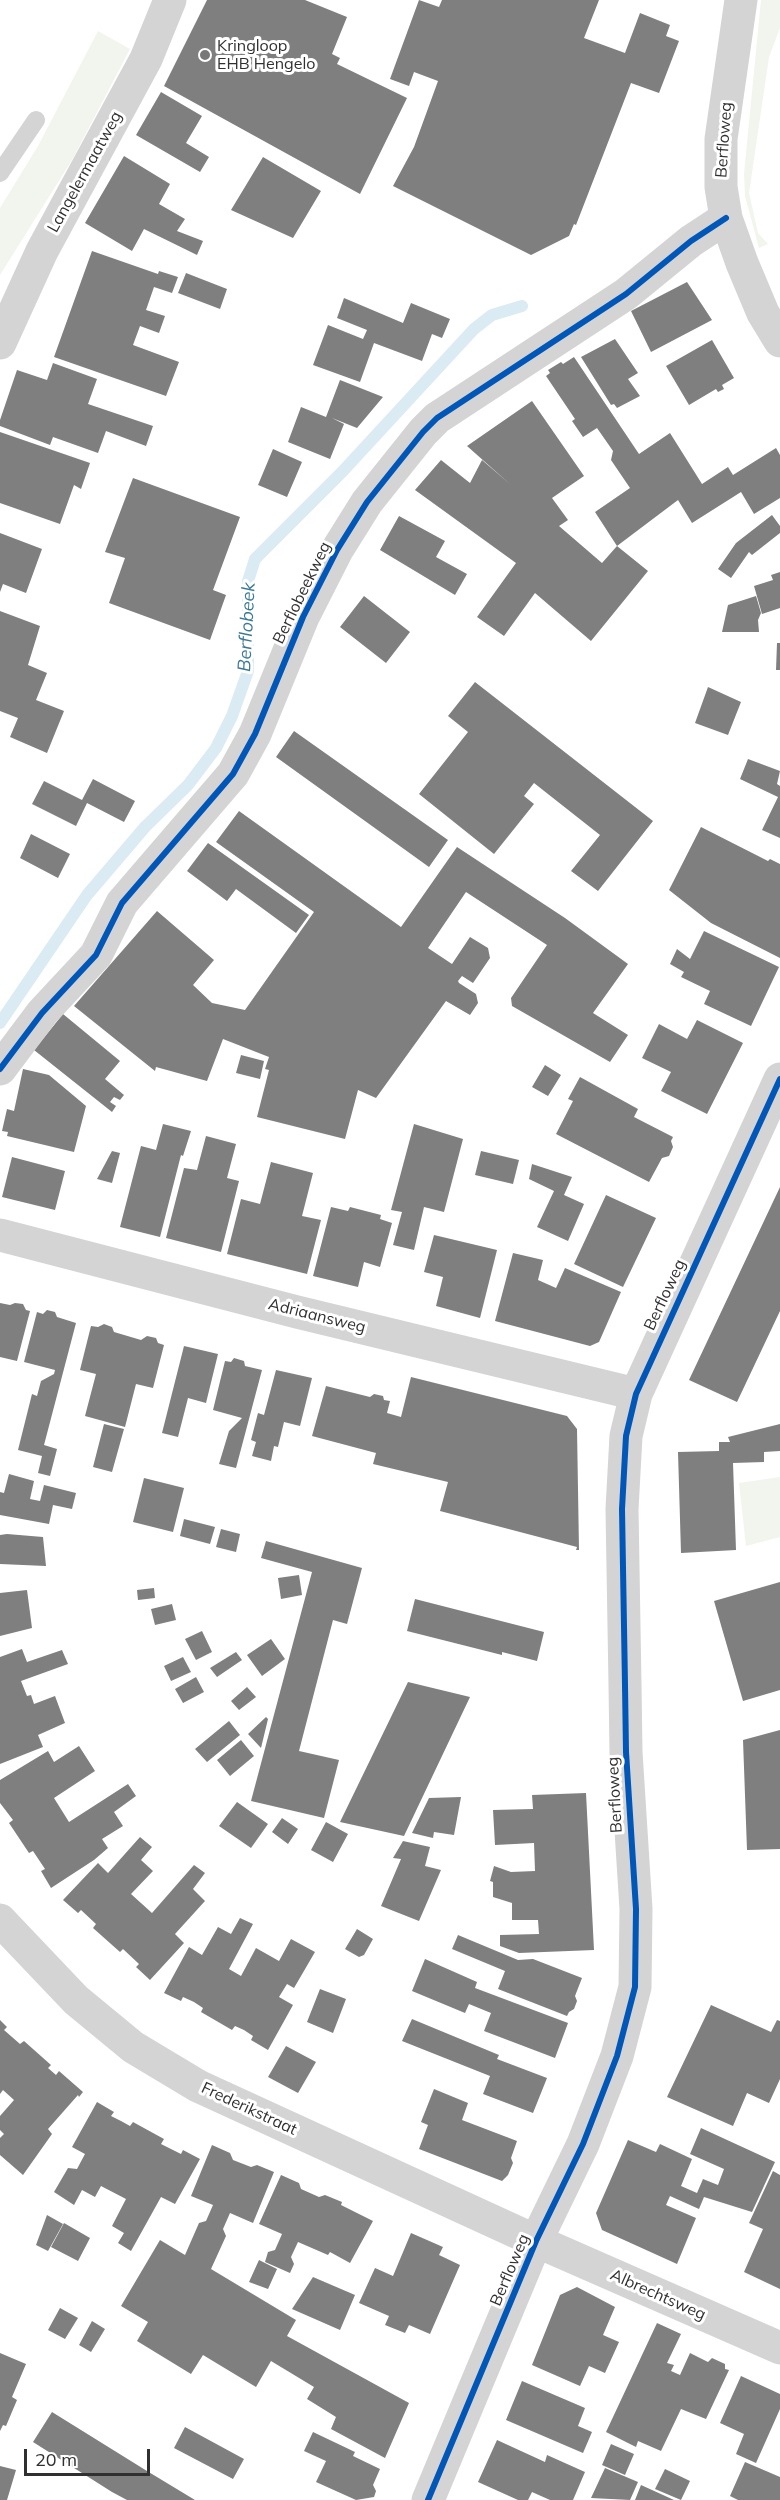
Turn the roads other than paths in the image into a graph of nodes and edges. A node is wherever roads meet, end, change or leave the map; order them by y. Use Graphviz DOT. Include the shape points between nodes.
graph roads {
  1 [pos="170,0"];
  2 [pos="741,0"];
  3 [pos="36,120"];
  4 [pos="0,173"];
  5 [pos="726,218"];
  6 [pos="772,308"];
  7 [pos="780,341"];
  8 [pos="0,344"];
  9 [pos="0,1069"];
  10 [pos="780,1079"];
  11 [pos="0,1235"];
  12 [pos="636,1394"];
  13 [pos="0,1920"];
  14 [pos="536,2241"];
  15 [pos="780,2348"];
  16 [pos="428,2500"];
  1 -- 8 [label="street, Langelermaatweg" via="146,59 42,250"];
  2 -- 5 [label="street, Berfloweg" via="721,139 721,187"];
  3 -- 4 [label="lane"];
  5 -- 6 [label="street, Berfloweg"];
  5 -- 9 [label="street, Berflobeekweg" via="626,294 437,418 423,432 367,502 337,550 303,617 255,734 233,774 122,903 96,955 42,1013"];
  6 -- 7 [label="street, Berfloweg"];
  10 -- 12 [label="street, Berfloweg"];
  11 -- 12 [label="street, Adriaansweg"];
  12 -- 14 [label="street, Berfloweg" via="626,1436 622,1509 626,1752 636,1909 635,1987 617,2056 583,2144"];
  13 -- 14 [label="street, Frederikstraat" via="76,2001 133,2047 198,2086"];
  14 -- 15 [label="street, Albrechtsweg"];
  14 -- 16 [label="street, Berfloweg"];
}
